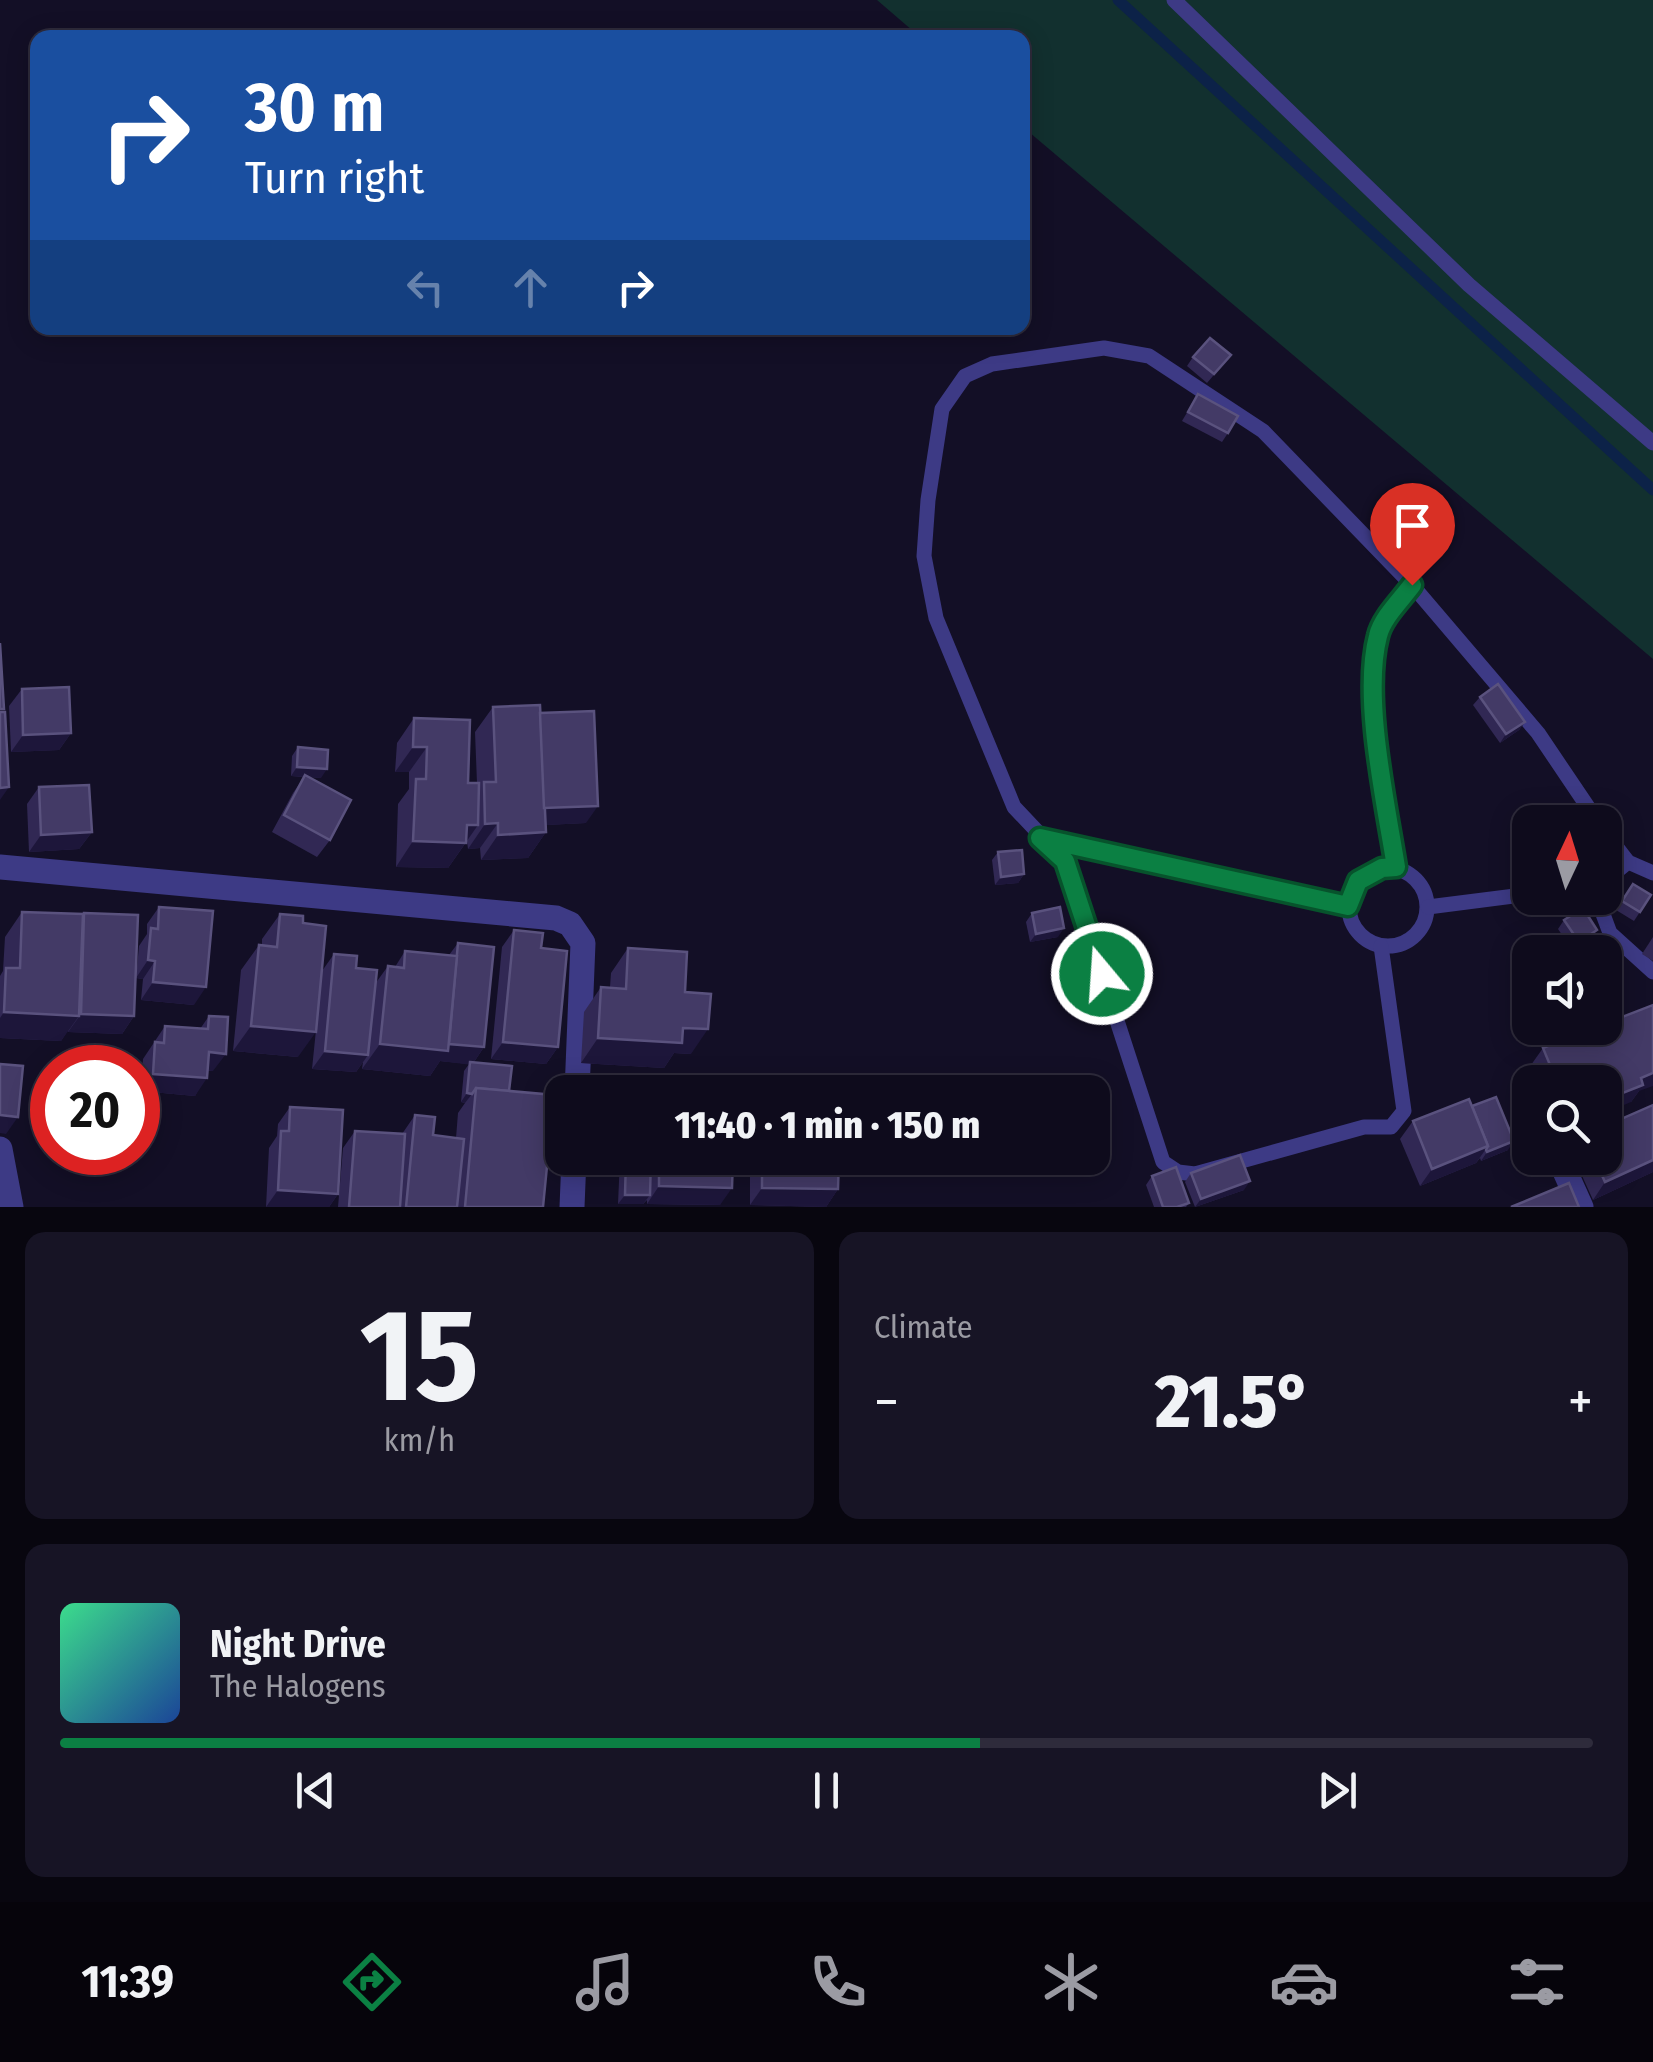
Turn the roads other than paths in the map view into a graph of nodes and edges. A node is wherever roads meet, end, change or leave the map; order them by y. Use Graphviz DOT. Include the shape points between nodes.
graph roads {
  1 [pos="1174,0"];
  2 [pos="1653,443"];
  3 [pos="1412,585"];
  4 [pos="1587,805"];
  5 [pos="1040,838"];
  6 [pos="1622,854"];
  7 [pos="1628,862"];
  8 [pos="0,867"];
  9 [pos="1396,867"];
  10 [pos="1622,867"];
  11 [pos="1653,873"];
  12 [pos="1512,896"];
  13 [pos="1348,906"];
  14 [pos="1428,907"];
  15 [pos="1603,915"];
  16 [pos="1381,946"];
  17 [pos="1653,972"];
  18 [pos="578,1075"];
  19 [pos="0,1149"];
  20 [pos="573,1175"];
  21 [pos="1567,1175"];
  22 [pos="11,1207"];
  23 [pos="572,1207"];
  24 [pos="1581,1207"];
  1 -- 2 [label="lane" via="1469,286"];
  3 -- 4 [label="lane" via="1538,733"];
  3 -- 5 [label="lane" via="1263,430 1150,356 1104,348 992,364 965,376 942,409 924,556 936,618 962,686 1014,807"];
  3 -- 9 [label="lane" via="1378,632 1374,658 1378,744"];
  5 -- 13 [label="lane"];
  5 -- 16 [label="lane" via="1065,861 1163,1162 1178,1172 1196,1174 1364,1127 1391,1126 1404,1111"];
  6 -- 7 [label="lane"];
  7 -- 10 [label="lane"];
  7 -- 11 [label="lane"];
  8 -- 18 [label="street" via="556,918 570,924 583,943"];
  9 -- 13 [label="lane" via="1358,881"];
  9 -- 14 [label="lane" via="1419,881"];
  12 -- 14 [label="lane"];
  13 -- 16 [label="lane" via="1358,932"];
  14 -- 16 [label="lane" via="1418,933"];
  15 -- 17 [label="lane" via="1610,933"];
  19 -- 22 [label="street"];
  20 -- 23 [label="street"];
  21 -- 24 [label="street"];
}
